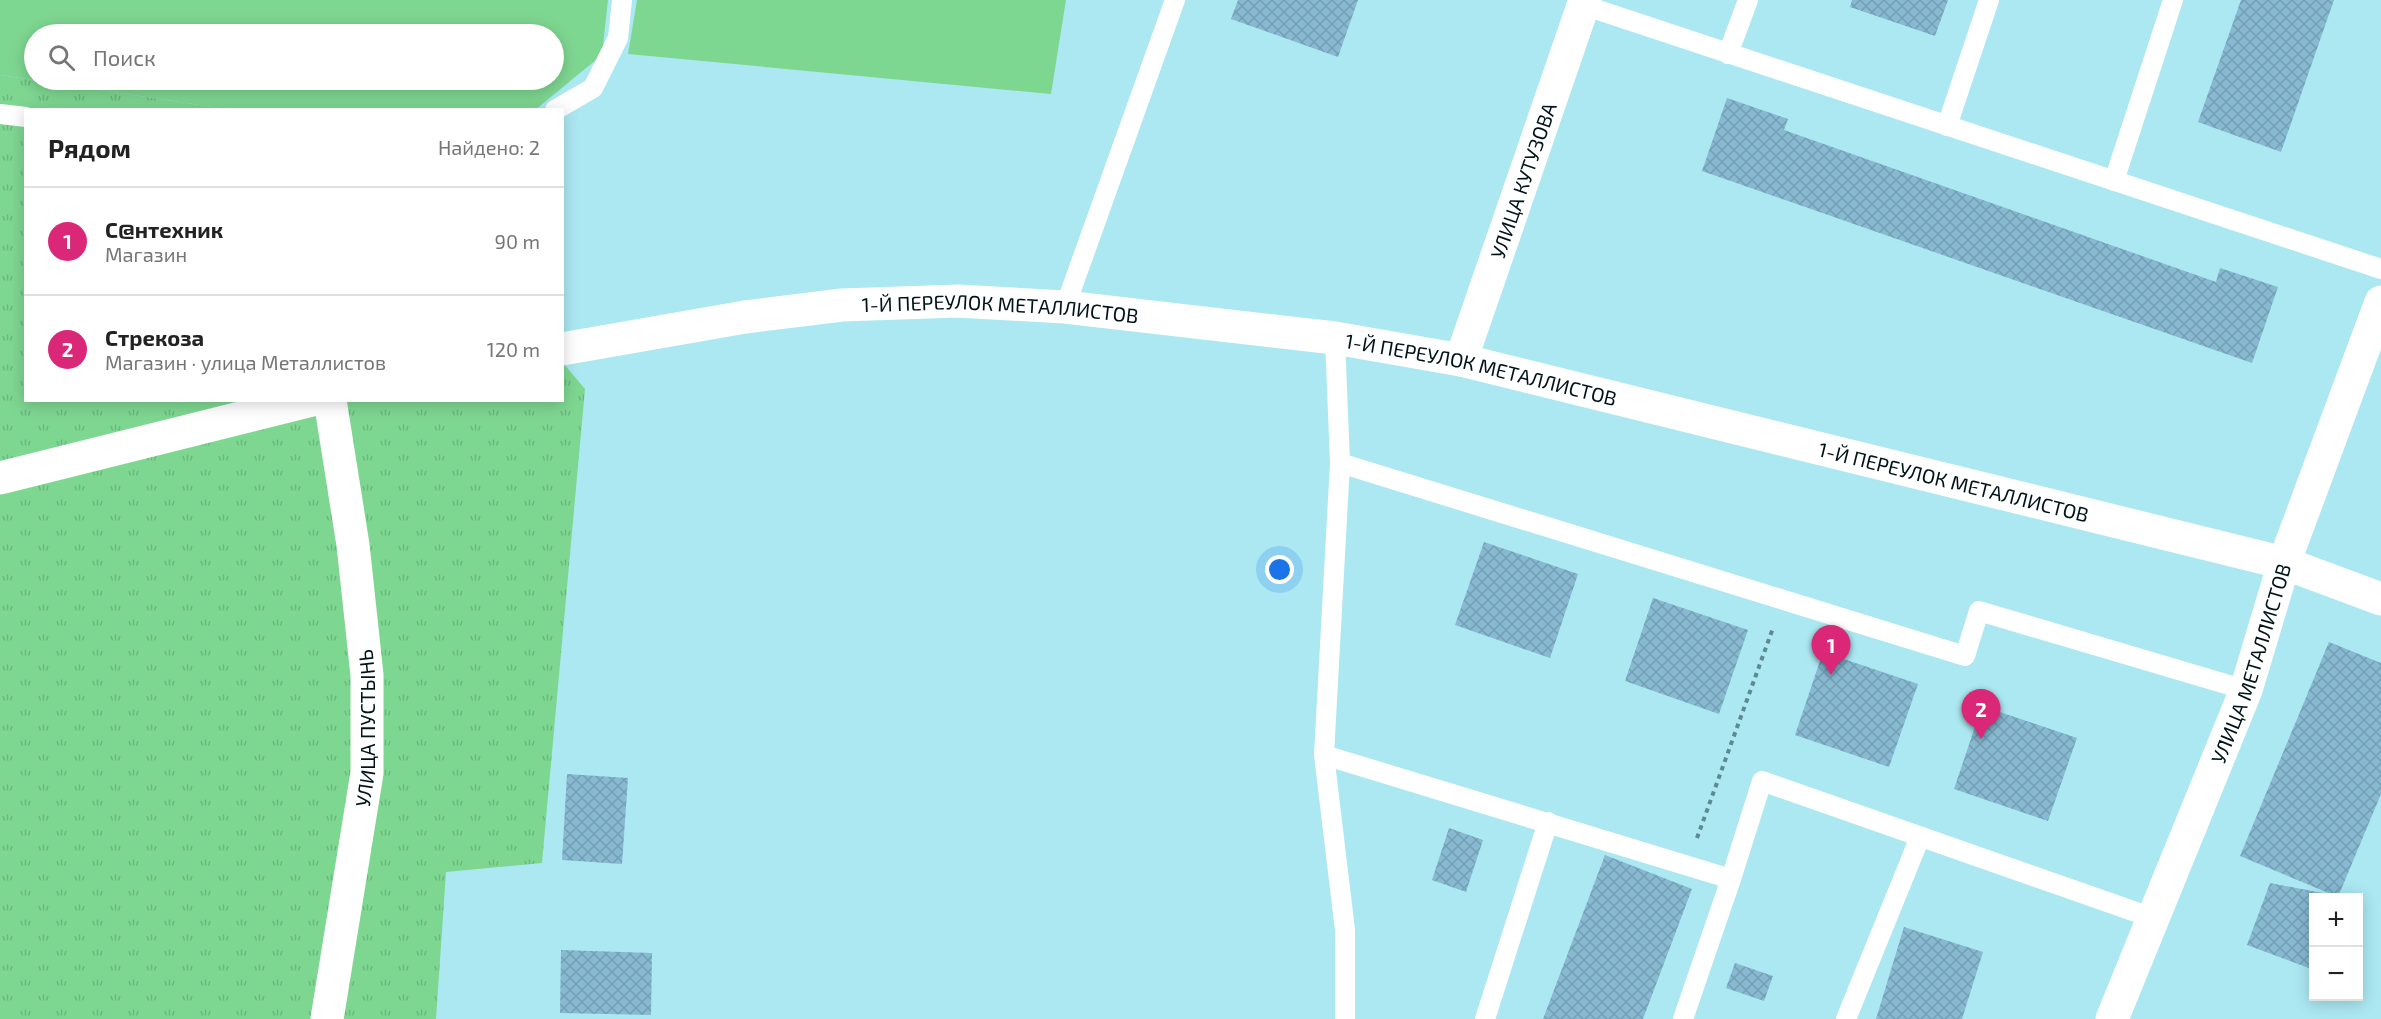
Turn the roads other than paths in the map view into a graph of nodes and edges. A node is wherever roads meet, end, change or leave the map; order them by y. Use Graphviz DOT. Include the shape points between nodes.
graph roads {
  1 [pos="622,0"];
  2 [pos="1175,0"];
  3 [pos="1748,0"];
  4 [pos="1989,0"];
  5 [pos="2173,0"];
  6 [pos="1584,3"];
  7 [pos="1728,54"];
  8 [pos="558,108"];
  9 [pos="0,114"];
  10 [pos="24,117"];
  11 [pos="1947,126"];
  12 [pos="2115,182"];
  13 [pos="2381,269"];
  14 [pos="2381,302"];
  15 [pos="1065,307"];
  16 [pos="1335,338"];
  17 [pos="564,349"];
  18 [pos="1461,360"];
  19 [pos="304,402"];
  20 [pos="330,402"];
  21 [pos="1340,463"];
  22 [pos="0,478"];
  23 [pos="2284,563"];
  24 [pos="2381,599"];
  25 [pos="2246,690"];
  26 [pos="1324,755"];
  27 [pos="1548,822"];
  28 [pos="1920,837"];
  29 [pos="1731,879"];
  30 [pos="2153,918"];
  31 [pos="327,1019"];
  32 [pos="1345,1019"];
  33 [pos="1485,1019"];
  34 [pos="1683,1019"];
  35 [pos="1846,1019"];
  36 [pos="2112,1019"];
  1 -- 8 [label="lane" via="618,38 593,88"];
  2 -- 15 [label="lane"];
  3 -- 7 [label="lane"];
  4 -- 11 [label="lane"];
  5 -- 12 [label="lane"];
  6 -- 7 [label="lane"];
  6 -- 18 [label="street, УЛИЦА КУТУЗОВА"];
  7 -- 11 [label="lane"];
  9 -- 10 [label="lane"];
  11 -- 12 [label="lane"];
  12 -- 13 [label="lane"];
  14 -- 23 [label="street, УЛИЦА МЕТАЛЛИСТОВ"];
  15 -- 16 [label="street, 1-Й ПЕРЕУЛОК МЕТАЛЛИСТОВ"];
  15 -- 17 [label="street, 1-Й ПЕРЕУЛОК МЕТАЛЛИСТОВ" via="958,301 842,305 745,317"];
  16 -- 18 [label="street, 1-Й ПЕРЕУЛОК МЕТАЛЛИСТОВ"];
  16 -- 21 [label="lane"];
  18 -- 23 [label="street, 1-Й ПЕРЕУЛОК МЕТАЛЛИСТОВ"];
  19 -- 22 [label="street"];
  20 -- 31 [label="street, УЛИЦА ПУСТЫНЬ" via="353,545 367,675 367,773"];
  21 -- 25 [label="lane" via="1965,656 1979,611"];
  21 -- 26 [label="lane"];
  23 -- 24 [label="street, 1-Й ПЕРЕУЛОК МЕТАЛЛИСТОВ"];
  23 -- 25 [label="street, УЛИЦА МЕТАЛЛИСТОВ"];
  25 -- 30 [label="street, УЛИЦА МЕТАЛЛИСТОВ"];
  26 -- 27 [label="lane"];
  26 -- 32 [label="lane" via="1345,930"];
  27 -- 29 [label="lane"];
  27 -- 33 [label="lane"];
  28 -- 29 [label="lane" via="1762,781"];
  28 -- 30 [label="lane"];
  28 -- 35 [label="lane"];
  29 -- 34 [label="lane"];
  30 -- 36 [label="street, УЛИЦА МЕТАЛЛИСТОВ"];
}
